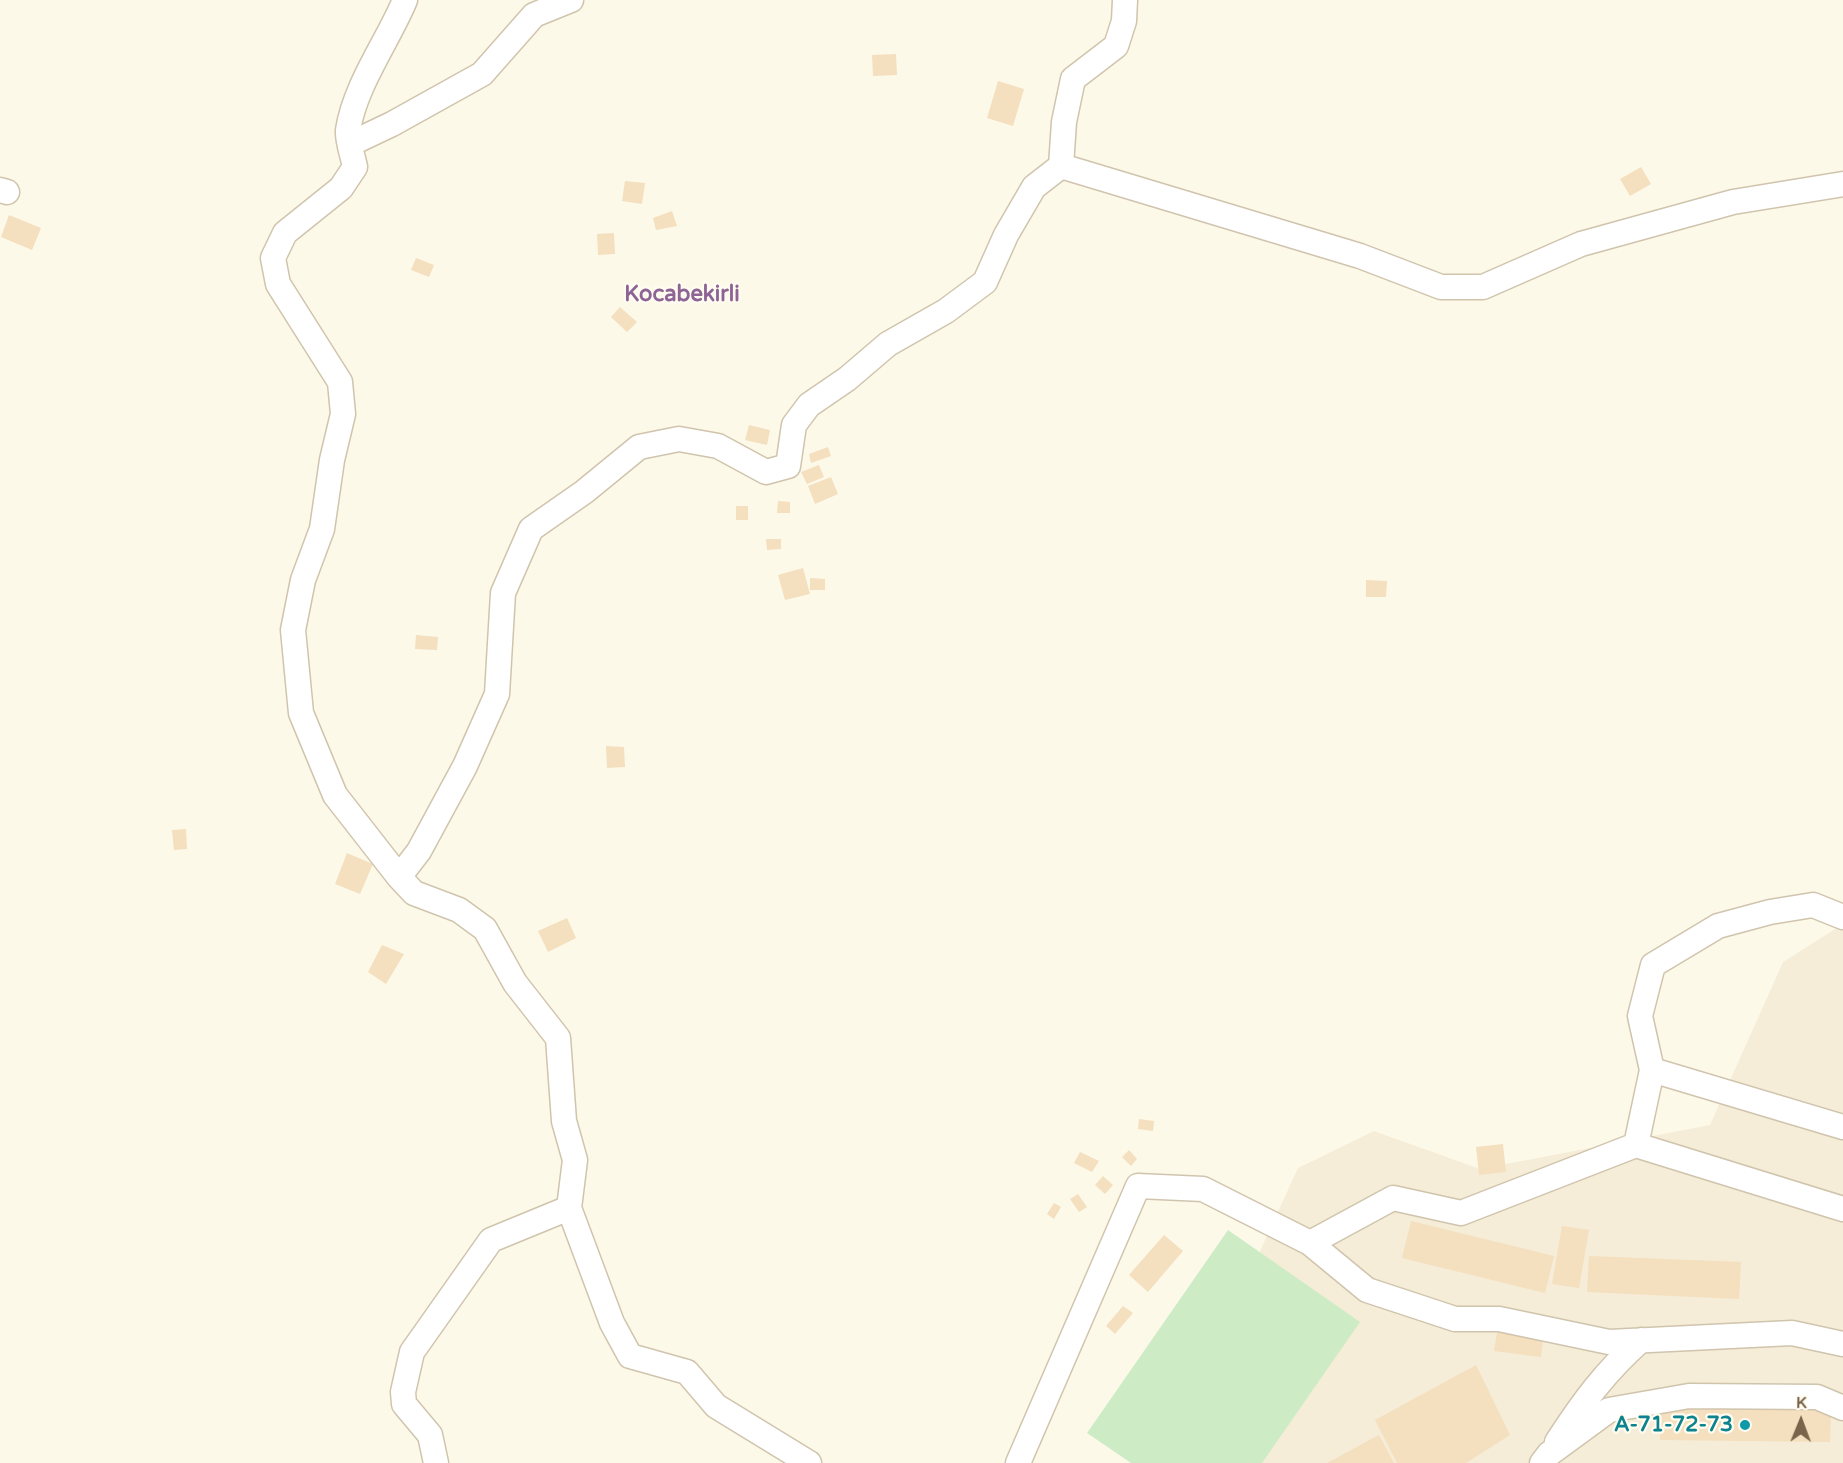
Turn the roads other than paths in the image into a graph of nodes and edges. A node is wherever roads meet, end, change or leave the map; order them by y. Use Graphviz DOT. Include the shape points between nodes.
graph roads {
  1 [pos="405,0"];
  2 [pos="571,0"];
  3 [pos="1125,0"];
  4 [pos="350,144"];
  5 [pos="1062,166"];
  6 [pos="1843,184"];
  7 [pos="399,877"];
  8 [pos="1843,917"];
  9 [pos="1652,1070"];
  10 [pos="1843,1127"];
  11 [pos="1636,1145"];
  12 [pos="569,1208"];
  13 [pos="1843,1209"];
  14 [pos="1310,1243"];
  15 [pos="1641,1340"];
  16 [pos="1843,1344"];
  17 [pos="1843,1408"];
  18 [pos="1546,1458"];
  19 [pos="436,1463"];
  20 [pos="809,1463"];
  21 [pos="1018,1463"];
  1 -- 4 [label="street" via="358,94 348,131"];
  2 -- 4 [label="street" via="534,15 482,74"];
  3 -- 5 [label="street" via="1124,21 1116,46 1073,79 1064,122"];
  4 -- 7 [label="street" via="355,167 341,188 285,233 273,258 278,284 340,382 343,414 322,530 303,580 293,630 301,713 335,795"];
  5 -- 6 [label="street" via="1360,256 1441,287 1483,287 1581,244 1733,202"];
  5 -- 7 [label="street" via="1034,187 1006,235 986,282 946,311 888,344 809,405 794,425 788,466 766,472 718,446 679,439 639,447 531,529 503,593 496,694 465,766 418,852"];
  7 -- 12 [label="street" via="414,893 459,910 485,929 515,983 558,1038 564,1121 575,1160"];
  8 -- 9 [label="street" via="1813,905 1770,912 1718,926 1653,965 1640,1016"];
  9 -- 10 [label="street"];
  9 -- 11 [label="street"];
  11 -- 13 [label="street"];
  11 -- 14 [label="street" via="1461,1213 1393,1198"];
  12 -- 19 [label="street" via="491,1239 412,1352 404,1404 430,1435"];
  12 -- 20 [label="street" via="612,1323 630,1356 687,1372 716,1406"];
  14 -- 15 [label="street" via="1367,1290 1455,1319 1499,1319 1609,1342"];
  14 -- 21 [label="street" via="1203,1189 1138,1186"];
  15 -- 16 [label="street" via="1792,1333"];
  15 -- 18 [label="street" via="1586,1398"];
  17 -- 18 [label="street" via="1817,1397 1689,1396 1609,1410"];
}
